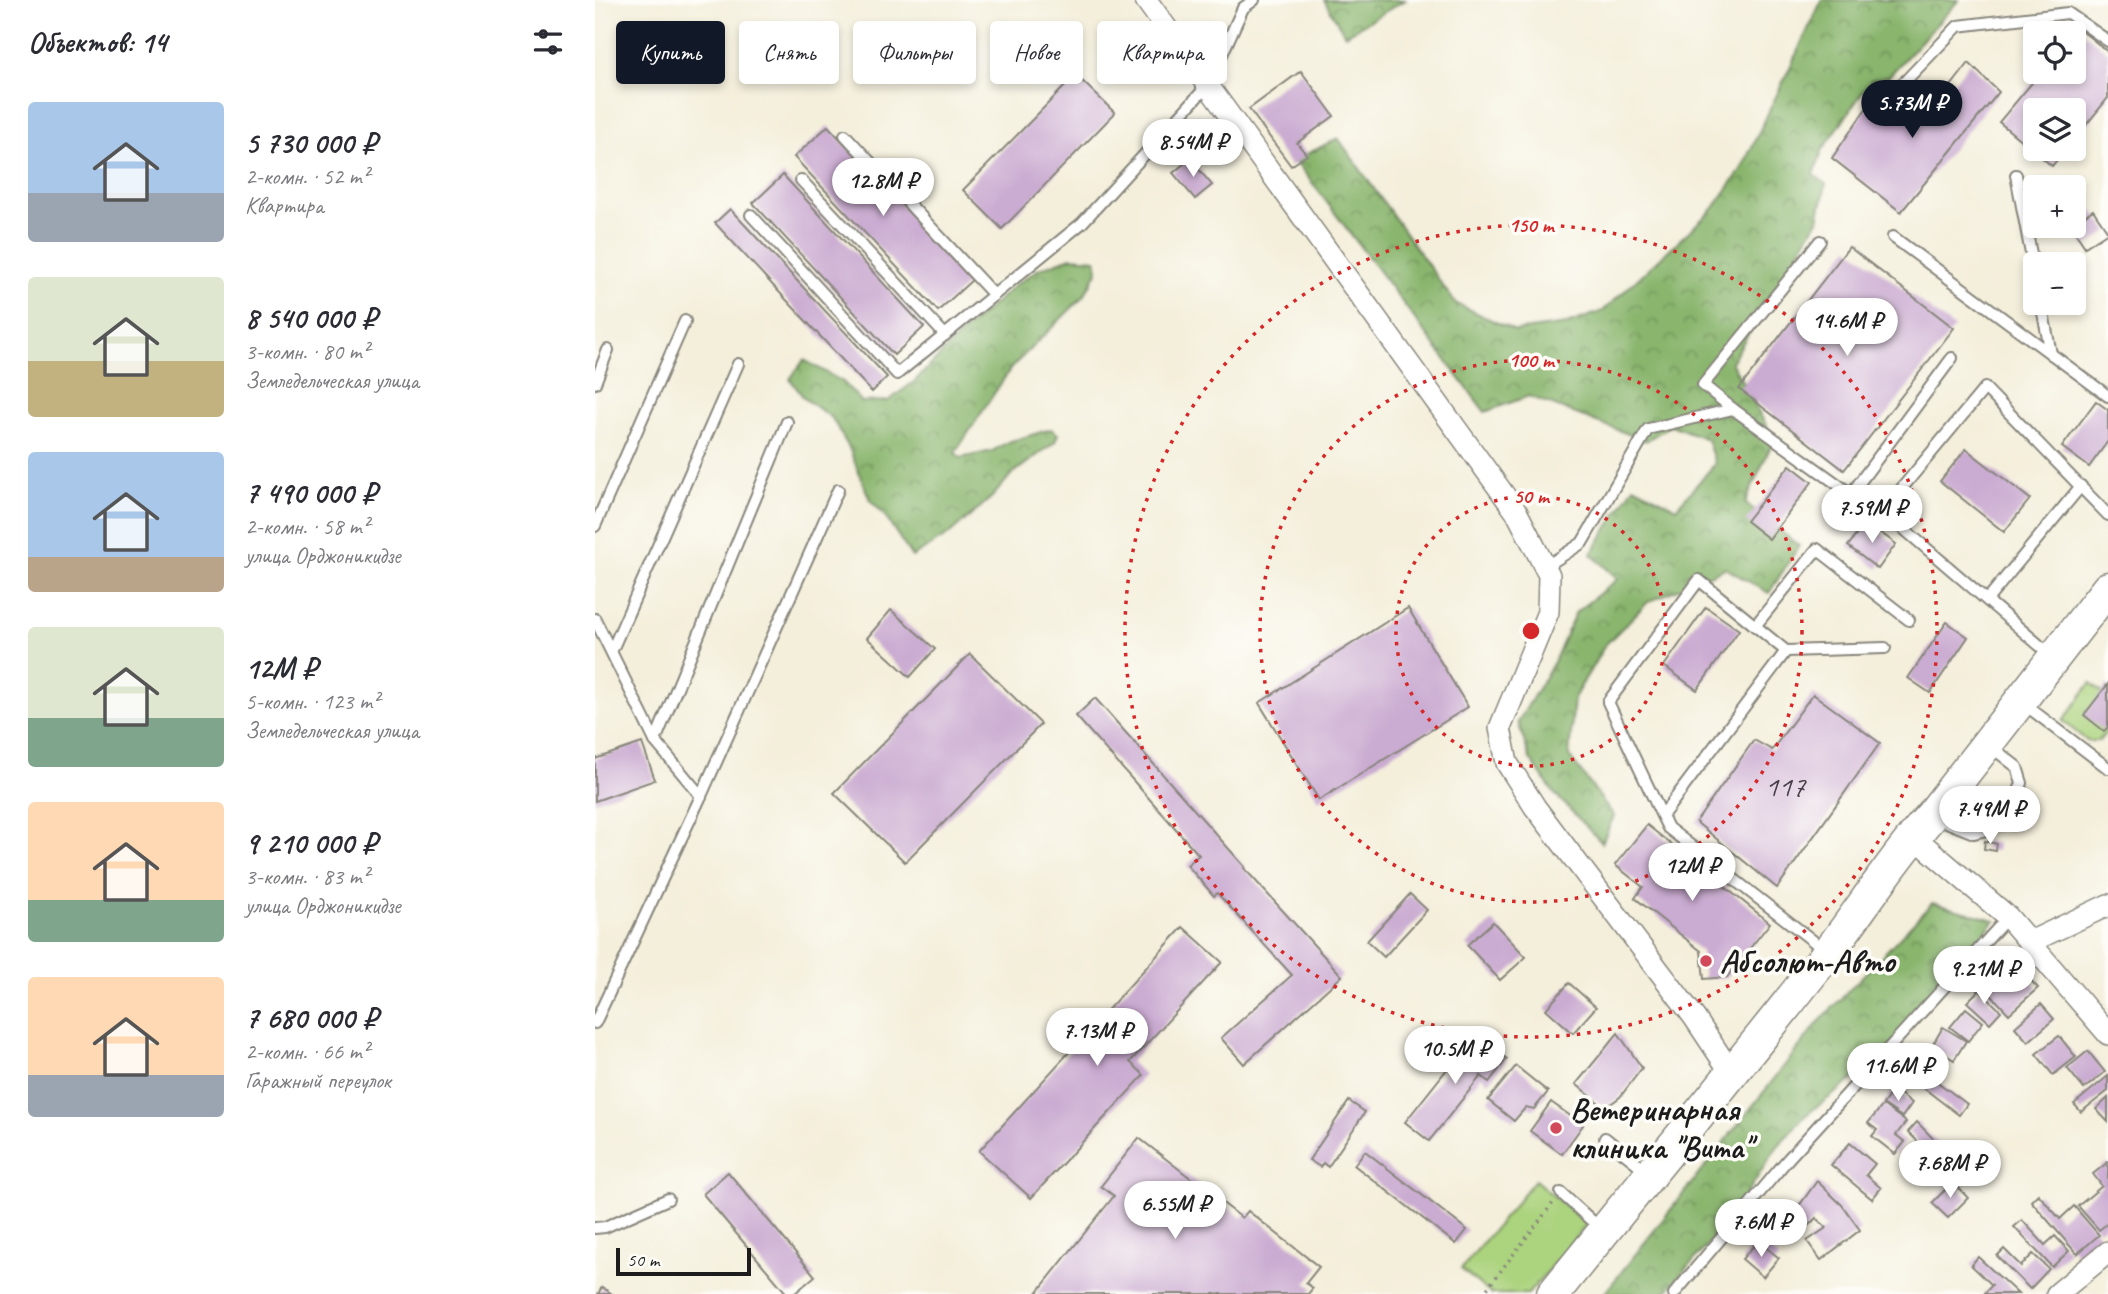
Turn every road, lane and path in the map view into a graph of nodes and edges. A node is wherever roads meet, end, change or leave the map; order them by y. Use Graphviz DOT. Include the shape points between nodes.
graph roads {
  1 [pos="1146,0"];
  2 [pos="1254,0"];
  3 [pos="2108,41"];
  4 [pos="1208,85"];
  5 [pos="1891,96"];
  6 [pos="845,135"];
  7 [pos="2016,175"];
  8 [pos="801,180"];
  9 [pos="751,215"];
  10 [pos="1893,237"];
  11 [pos="1820,241"];
  12 [pos="2031,252"];
  13 [pos="994,295"];
  14 [pos="2043,315"];
  15 [pos="685,321"];
  16 [pos="945,335"];
  17 [pos="608,350"];
  18 [pos="2051,355"];
  19 [pos="1952,358"];
  20 [pos="738,364"];
  21 [pos="595,383"];
  22 [pos="2108,396"];
  23 [pos="1733,409"];
  24 [pos="787,422"];
  25 [pos="2081,486"];
  26 [pos="838,491"];
  27 [pos="2108,515"];
  28 [pos="595,526"];
  29 [pos="1545,566"];
  30 [pos="2108,588"];
  31 [pos="1987,600"];
  32 [pos="595,619"];
  33 [pos="1909,620"];
  34 [pos="1755,626"];
  35 [pos="1885,648"];
  36 [pos="612,650"];
  37 [pos="1786,651"];
  38 [pos="2053,658"];
  39 [pos="2020,701"];
  40 [pos="655,741"];
  41 [pos="1986,743"];
  42 [pos="2107,765"];
  43 [pos="701,796"];
  44 [pos="1662,816"];
  45 [pos="1922,826"];
  46 [pos="2108,905"];
  47 [pos="2008,917"];
  48 [pos="2030,942"];
  49 [pos="1828,953"];
  50 [pos="595,1023"];
  51 [pos="2108,1034"];
  52 [pos="1732,1074"];
  53 [pos="1605,1138"];
  54 [pos="1650,1174"];
  55 [pos="1561,1193"];
  56 [pos="668,1199"];
  57 [pos="595,1228"];
  58 [pos="1604,1231"];
  59 [pos="2108,1252"];
  60 [pos="1483,1294"];
  61 [pos="1553,1294"];
  62 [pos="1674,1294"];
  63 [pos="2057,1294"];
  1 -- 4 [label="street"];
  2 -- 4 [label="lane" via="1243,8"];
  3 -- 5 [label="lane" via="2068,13 1958,26"];
  4 -- 13 [label="lane" via="1082,223"];
  4 -- 29 [label="street" via="1517,513"];
  6 -- 13 [label="lane"];
  7 -- 12 [label="lane"];
  8 -- 16 [label="lane"];
  9 -- 16 [label="lane" via="897,374"];
  10 -- 18 [label="lane"];
  11 -- 23 [label="lane" via="1703,385"];
  13 -- 16 [label="lane"];
  14 -- 18 [label="lane"];
  15 -- 28 [label="lane"];
  17 -- 21 [label="lane"];
  18 -- 22 [label="lane"];
  19 -- 23 [label="lane" via="1851,494"];
  20 -- 36 [label="lane"];
  23 -- 29 [label="lane" via="1648,429 1582,543"];
  24 -- 40 [label="lane"];
  25 -- 27 [label="lane"];
  25 -- 31 [label="lane"];
  25 -- 31 [label="lane" via="1985,388 1883,511"];
  26 -- 43 [label="lane"];
  29 -- 52 [label="street" via="1548,612 1500,727 1507,764"];
  30 -- 38 [label="main road"];
  31 -- 38 [label="lane"];
  32 -- 36 [label="lane"];
  33 -- 34 [label="lane" via="1817,549"];
  34 -- 37 [label="lane"];
  34 -- 44 [label="lane" via="1699,580 1608,702"];
  35 -- 37 [label="lane"];
  36 -- 40 [label="lane"];
  37 -- 44 [label="lane"];
  38 -- 39 [label="main road"];
  39 -- 41 [label="main road"];
  39 -- 42 [label="lane"];
  40 -- 43 [label="lane"];
  41 -- 45 [label="main road"];
  41 -- 45 [label="lane" via="2017,767 2022,783 2016,799 1991,829 1974,833"];
  43 -- 50 [label="lane"];
  44 -- 49 [label="lane" via="1668,828"];
  45 -- 47 [label="street"];
  45 -- 49 [label="main road"];
  46 -- 48 [label="street"];
  47 -- 48 [label="street"];
  47 -- 62 [label="lane"];
  48 -- 51 [label="street"];
  49 -- 52 [label="main road"];
  52 -- 54 [label="main road"];
  53 -- 54 [label="lane"];
  54 -- 58 [label="main road"];
  55 -- 58 [label="lane"];
  55 -- 60 [label="path"];
  56 -- 57 [label="lane"];
  58 -- 61 [label="main road"];
  59 -- 63 [label="street"];
}
